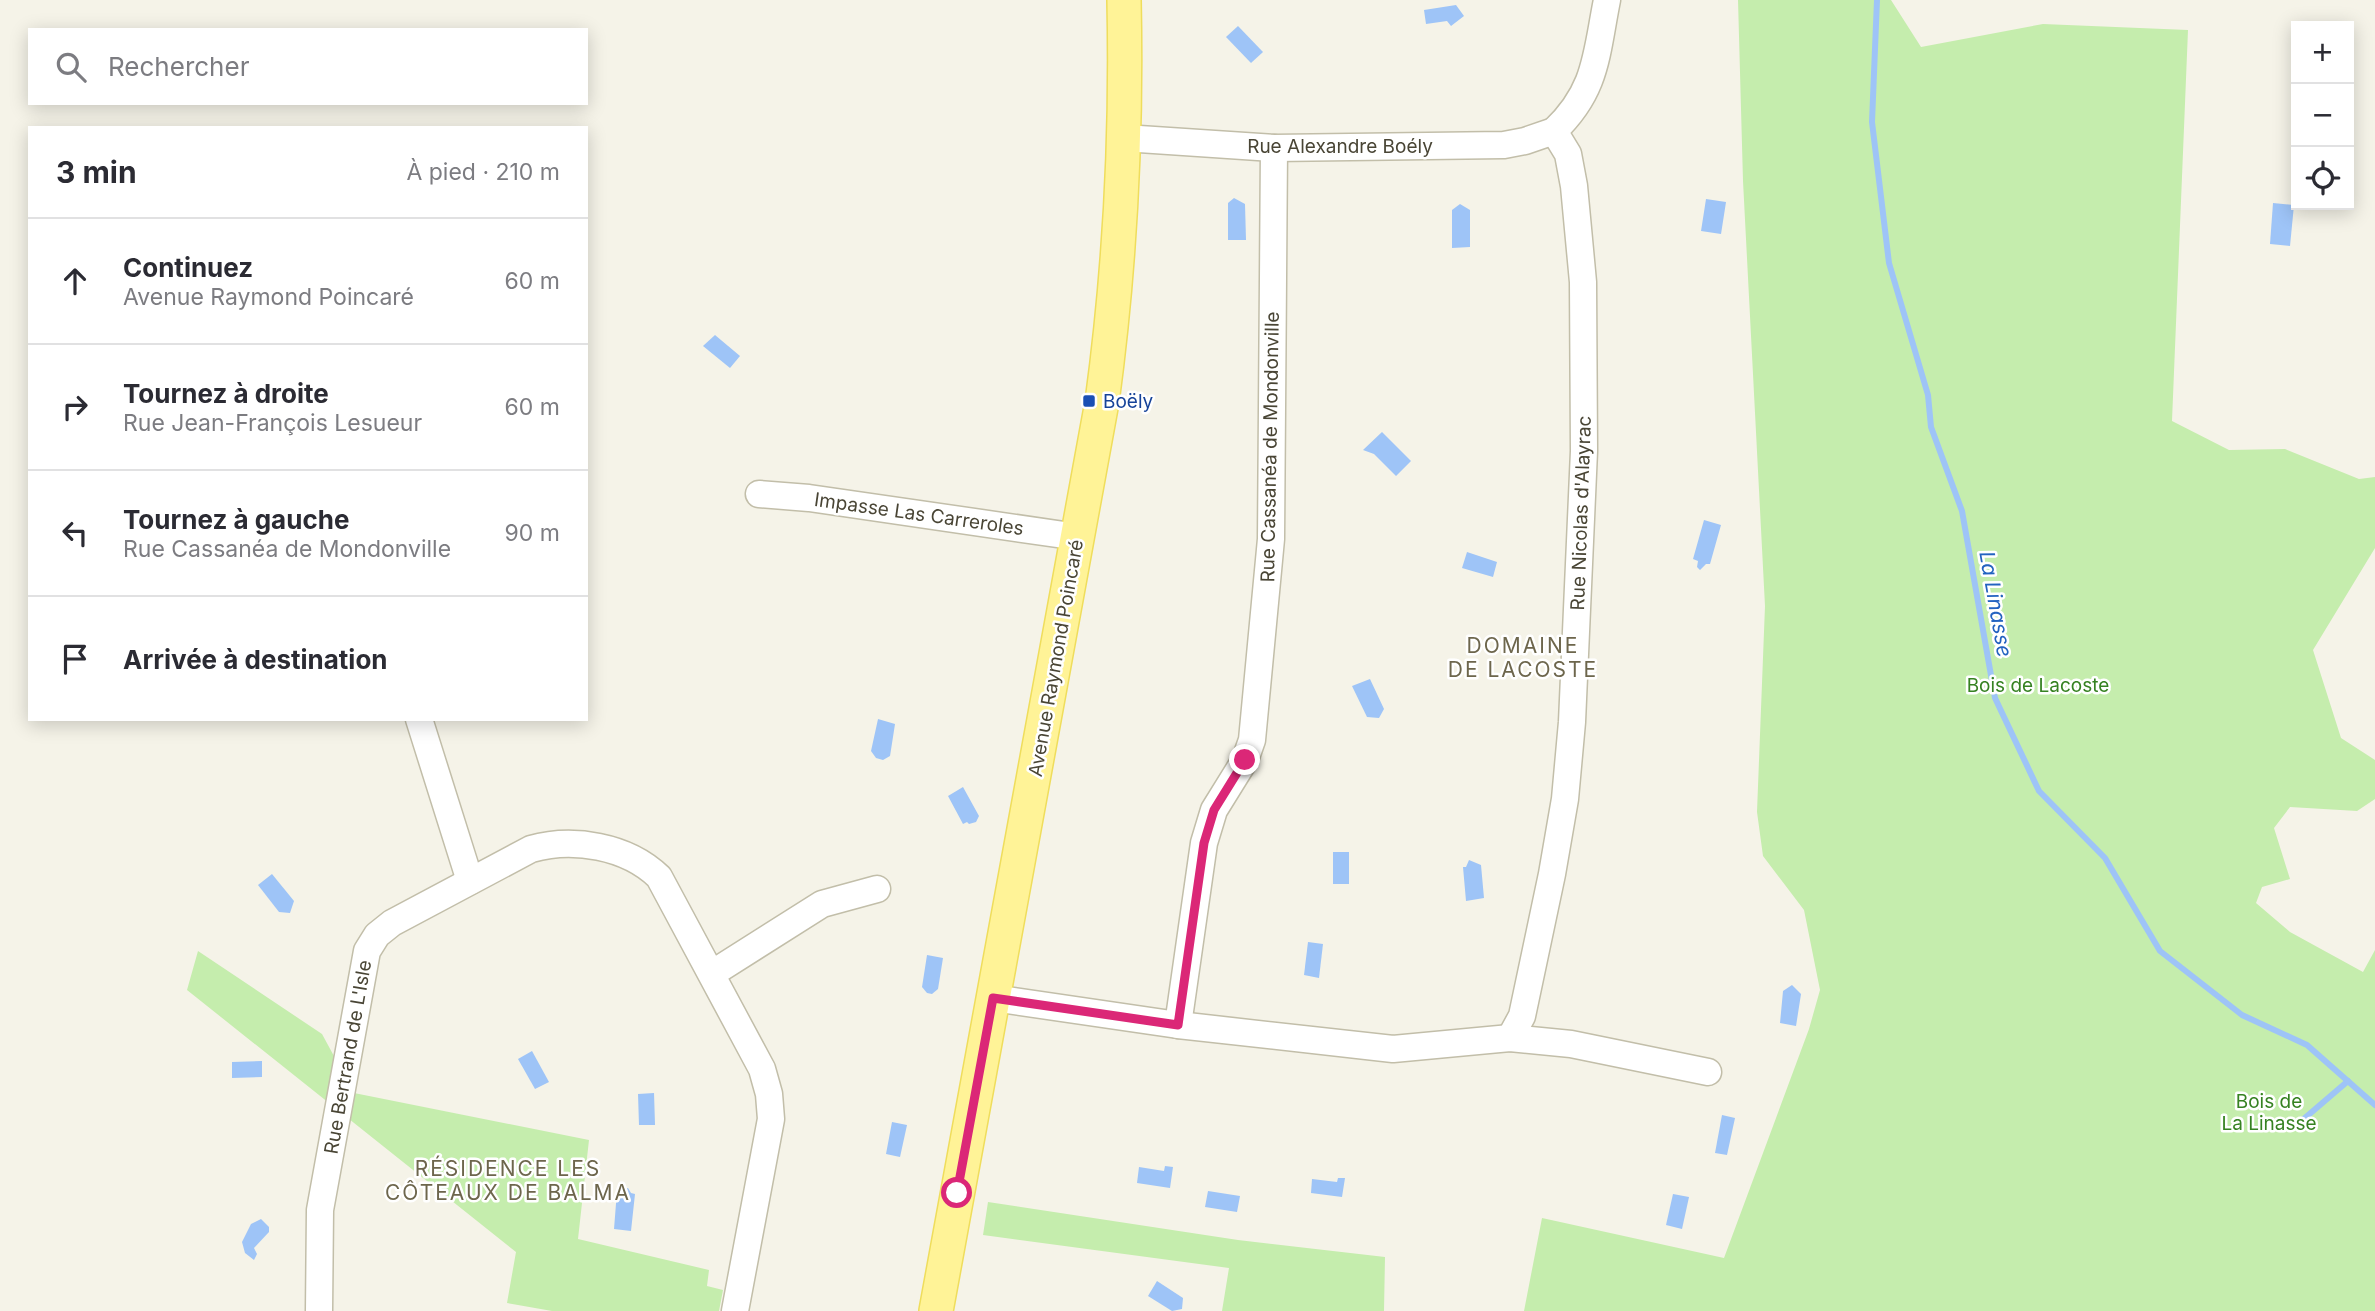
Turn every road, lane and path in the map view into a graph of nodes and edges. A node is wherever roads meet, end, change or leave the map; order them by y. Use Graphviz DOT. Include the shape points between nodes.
graph roads {
  1 [pos="1124,0"];
  2 [pos="1607,0"];
  3 [pos="1554,131"];
  4 [pos="1124,138"];
  5 [pos="1274,148"];
  6 [pos="759,494"];
  7 [pos="1078,537"];
  8 [pos="420,721"];
  9 [pos="470,881"];
  10 [pos="877,889"];
  11 [pos="713,973"];
  12 [pos="993,998"];
  13 [pos="1178,1025"];
  14 [pos="1510,1038"];
  15 [pos="1708,1072"];
  16 [pos="319,1311"];
  17 [pos="735,1311"];
  18 [pos="936,1311"];
  1 -- 4 [label="main road, Avenue Raymond Poincaré"];
  2 -- 3 [label="street" via="1590,85 1574,112"];
  3 -- 5 [label="street, Rue Alexandre Boély" via="1504,145"];
  3 -- 14 [label="street, Rue Nicolas d'Alayrac" via="1568,154 1583,282 1584,451 1573,709 1552,874 1522,1016"];
  4 -- 5 [label="street, Rue Alexandre Boély"];
  4 -- 7 [label="main road, Avenue Raymond Poincaré" via="1115,298"];
  5 -- 13 [label="street, Rue Cassanéa de Mondonville" via="1271,539 1252,740 1214,810 1204,843"];
  6 -- 7 [label="street, Impasse Las Carreroles"];
  7 -- 12 [label="main road, Avenue Raymond Poincaré"];
  8 -- 9 [label="street"];
  9 -- 11 [label="street, Rue Bertrand de L'Isle" via="531,849 553,843 626,854 659,877"];
  9 -- 16 [label="street, Rue Bertrand de L'Isle" via="392,923 367,951 320,1210"];
  10 -- 11 [label="street" via="822,904"];
  11 -- 17 [label="street, Rue Bertrand de L'Isle" via="762,1069 771,1119"];
  12 -- 13 [label="street"];
  12 -- 18 [label="main road, Avenue Raymond Poincaré"];
  13 -- 14 [label="street" via="1393,1049"];
  14 -- 15 [label="street" via="1571,1044"];
}
